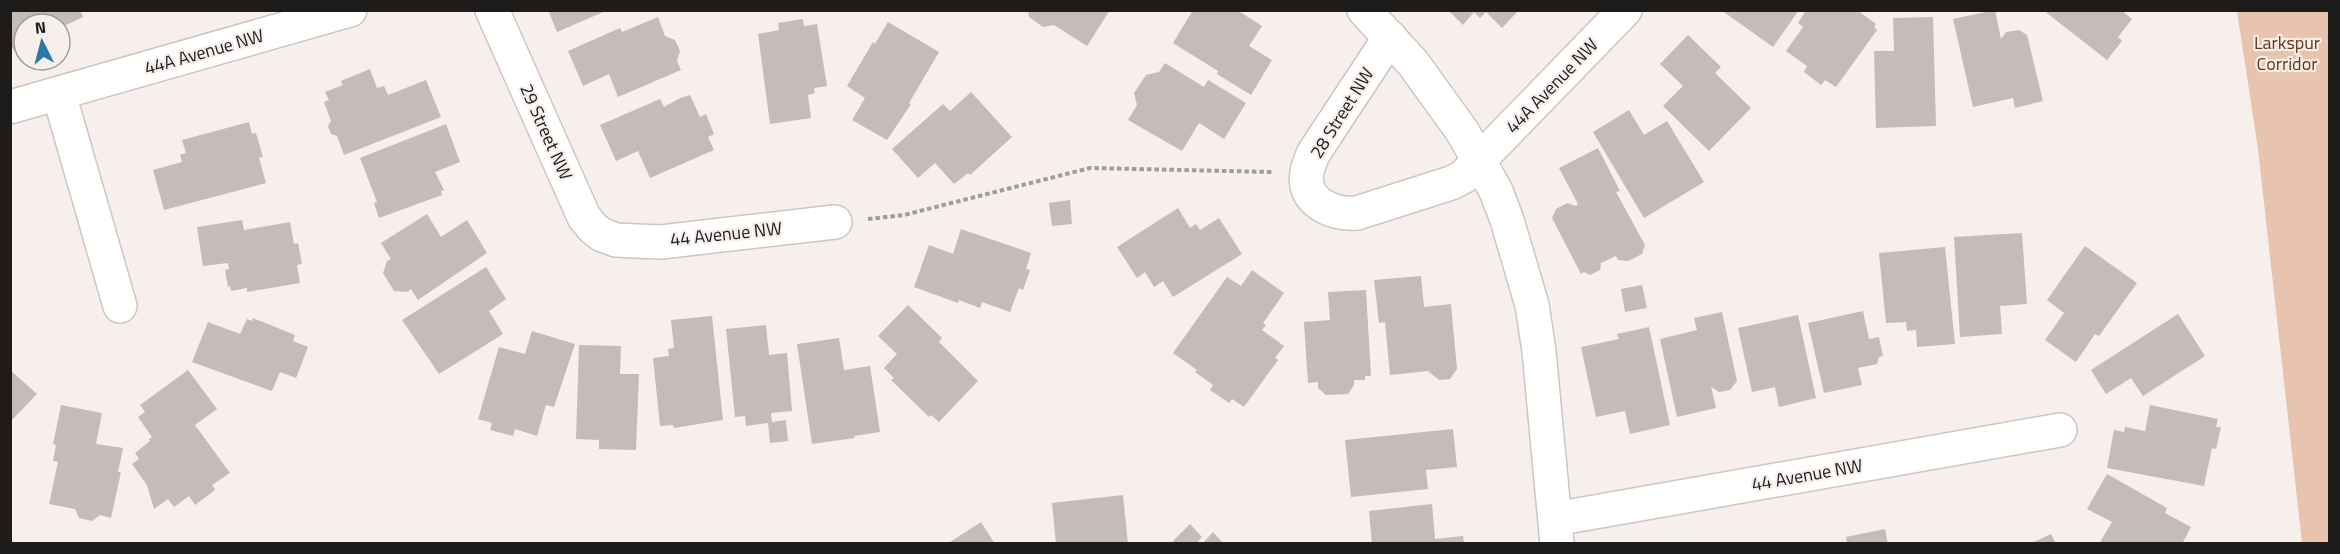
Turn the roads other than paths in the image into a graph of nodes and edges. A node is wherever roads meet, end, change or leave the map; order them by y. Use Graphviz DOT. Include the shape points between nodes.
graph roads {
  1 [pos="350,10"];
  2 [pos="492,10"];
  3 [pos="1364,10"];
  4 [pos="1625,10"];
  5 [pos="1390,37"];
  6 [pos="58,94"];
  7 [pos="10,107"];
  8 [pos="1480,162"];
  9 [pos="835,222"];
  10 [pos="616,240"];
  11 [pos="120,306"];
  12 [pos="2060,430"];
  13 [pos="1556,531"];
  1 -- 6 [label="street, 44A Avenue NW"];
  2 -- 10 [label="street, 29 Street NW" via="584,217 602,235"];
  3 -- 5 [label="street"];
  4 -- 8 [label="street, 44A Avenue NW"];
  5 -- 8 [label="street" via="1462,131"];
  5 -- 8 [label="street, 28 Street NW" via="1313,154 1306,173 1312,197 1332,212 1357,213 1451,183"];
  6 -- 7 [label="street, 44A Avenue NW"];
  6 -- 11 [label="street"];
  8 -- 13 [label="street" via="1507,220 1532,304"];
  9 -- 10 [label="street, 44 Avenue NW" via="661,242"];
  12 -- 13 [label="street, 44 Avenue NW"];
}
